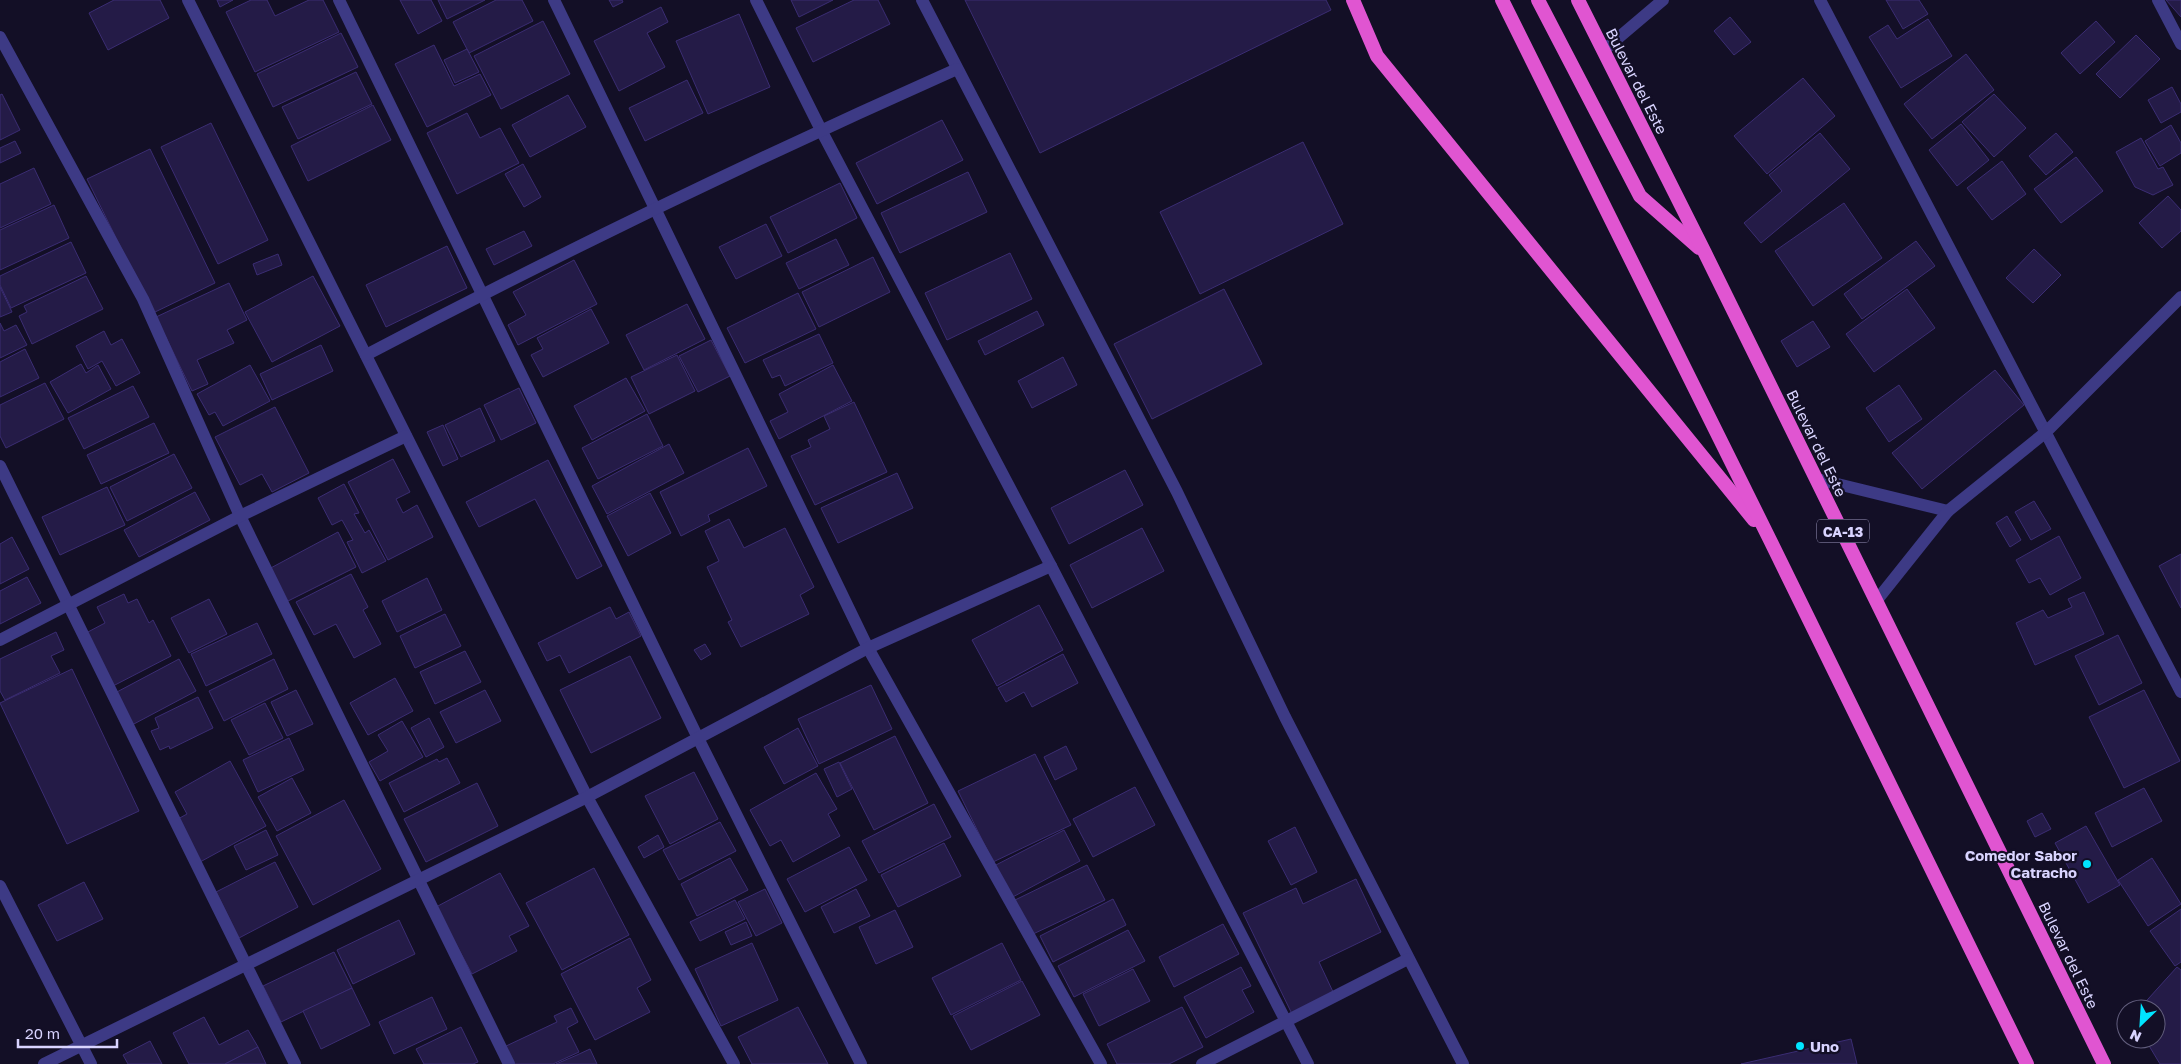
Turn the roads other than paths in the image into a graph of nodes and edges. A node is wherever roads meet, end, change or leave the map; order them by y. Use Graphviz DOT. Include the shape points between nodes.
graph roads {
  1 [pos="188,0"];
  2 [pos="339,0"];
  3 [pos="554,0"];
  4 [pos="756,0"];
  5 [pos="922,0"];
  6 [pos="1353,0"];
  7 [pos="1502,0"];
  8 [pos="1538,0"];
  9 [pos="1578,0"];
  10 [pos="1663,0"];
  11 [pos="1820,0"];
  12 [pos="2158,0"];
  13 [pos="0,37"];
  14 [pos="2181,44"];
  15 [pos="1604,50"];
  16 [pos="957,69"];
  17 [pos="821,130"];
  18 [pos="654,210"];
  19 [pos="1706,253"];
  20 [pos="482,294"];
  21 [pos="2181,297"];
  22 [pos="366,356"];
  23 [pos="2046,432"];
  24 [pos="406,436"];
  25 [pos="0,466"];
  26 [pos="1817,479"];
  27 [pos="1948,511"];
  28 [pos="240,516"];
  29 [pos="1770,540"];
  30 [pos="1051,566"];
  31 [pos="1877,600"];
  32 [pos="69,604"];
  33 [pos="0,640"];
  34 [pos="868,648"];
  35 [pos="2181,692"];
  36 [pos="698,738"];
  37 [pos="587,797"];
  38 [pos="419,881"];
  39 [pos="0,886"];
  40 [pos="1408,959"];
  41 [pos="247,965"];
  42 [pos="1286,1022"];
  43 [pos="82,1045"];
  44 [pos="44,1064"];
  45 [pos="91,1064"];
  46 [pos="295,1064"];
  47 [pos="509,1064"];
  48 [pos="734,1064"];
  49 [pos="861,1064"];
  50 [pos="1101,1064"];
  51 [pos="1202,1064"];
  52 [pos="1308,1064"];
  53 [pos="1464,1064"];
  54 [pos="2026,1064"];
  55 [pos="2104,1064"];
  1 -- 22 [label="street"];
  2 -- 20 [label="street"];
  3 -- 18 [label="street"];
  4 -- 17 [label="street"];
  5 -- 16 [label="street"];
  6 -- 29 [label="highway" via="1377,56"];
  7 -- 29 [label="highway"];
  8 -- 19 [label="highway" via="1640,196"];
  9 -- 15 [label="highway, Bulevar del Este / CA-13"];
  10 -- 15 [label="street"];
  11 -- 23 [label="street"];
  12 -- 14 [label="street"];
  13 -- 28 [label="street" via="143,299"];
  15 -- 19 [label="highway, Bulevar del Este / CA-13"];
  16 -- 17 [label="street"];
  16 -- 40 [label="street" via="1178,492 1285,716"];
  17 -- 18 [label="street"];
  17 -- 30 [label="street"];
  18 -- 20 [label="street"];
  18 -- 34 [label="street"];
  19 -- 26 [label="highway, Bulevar del Este / CA-13"];
  20 -- 22 [label="street"];
  20 -- 36 [label="street"];
  21 -- 23 [label="street"];
  22 -- 24 [label="street"];
  23 -- 27 [label="street"];
  23 -- 35 [label="street"];
  24 -- 28 [label="street"];
  24 -- 37 [label="street"];
  25 -- 32 [label="street"];
  26 -- 27 [label="street"];
  26 -- 31 [label="highway, Bulevar del Este / CA-13"];
  27 -- 31 [label="street"];
  28 -- 32 [label="street"];
  28 -- 38 [label="street"];
  29 -- 54 [label="highway"];
  30 -- 34 [label="street"];
  30 -- 42 [label="street"];
  31 -- 55 [label="highway, Bulevar del Este / CA-13"];
  32 -- 33 [label="street"];
  32 -- 41 [label="street"];
  34 -- 36 [label="street"];
  34 -- 50 [label="street"];
  36 -- 37 [label="street"];
  36 -- 49 [label="street"];
  37 -- 38 [label="street"];
  37 -- 48 [label="street"];
  38 -- 41 [label="street"];
  38 -- 47 [label="street"];
  39 -- 43 [label="street"];
  40 -- 42 [label="street"];
  40 -- 53 [label="street"];
  41 -- 43 [label="street"];
  41 -- 46 [label="street"];
  42 -- 51 [label="street"];
  42 -- 52 [label="street"];
  43 -- 44 [label="street"];
  43 -- 45 [label="street"];
}
